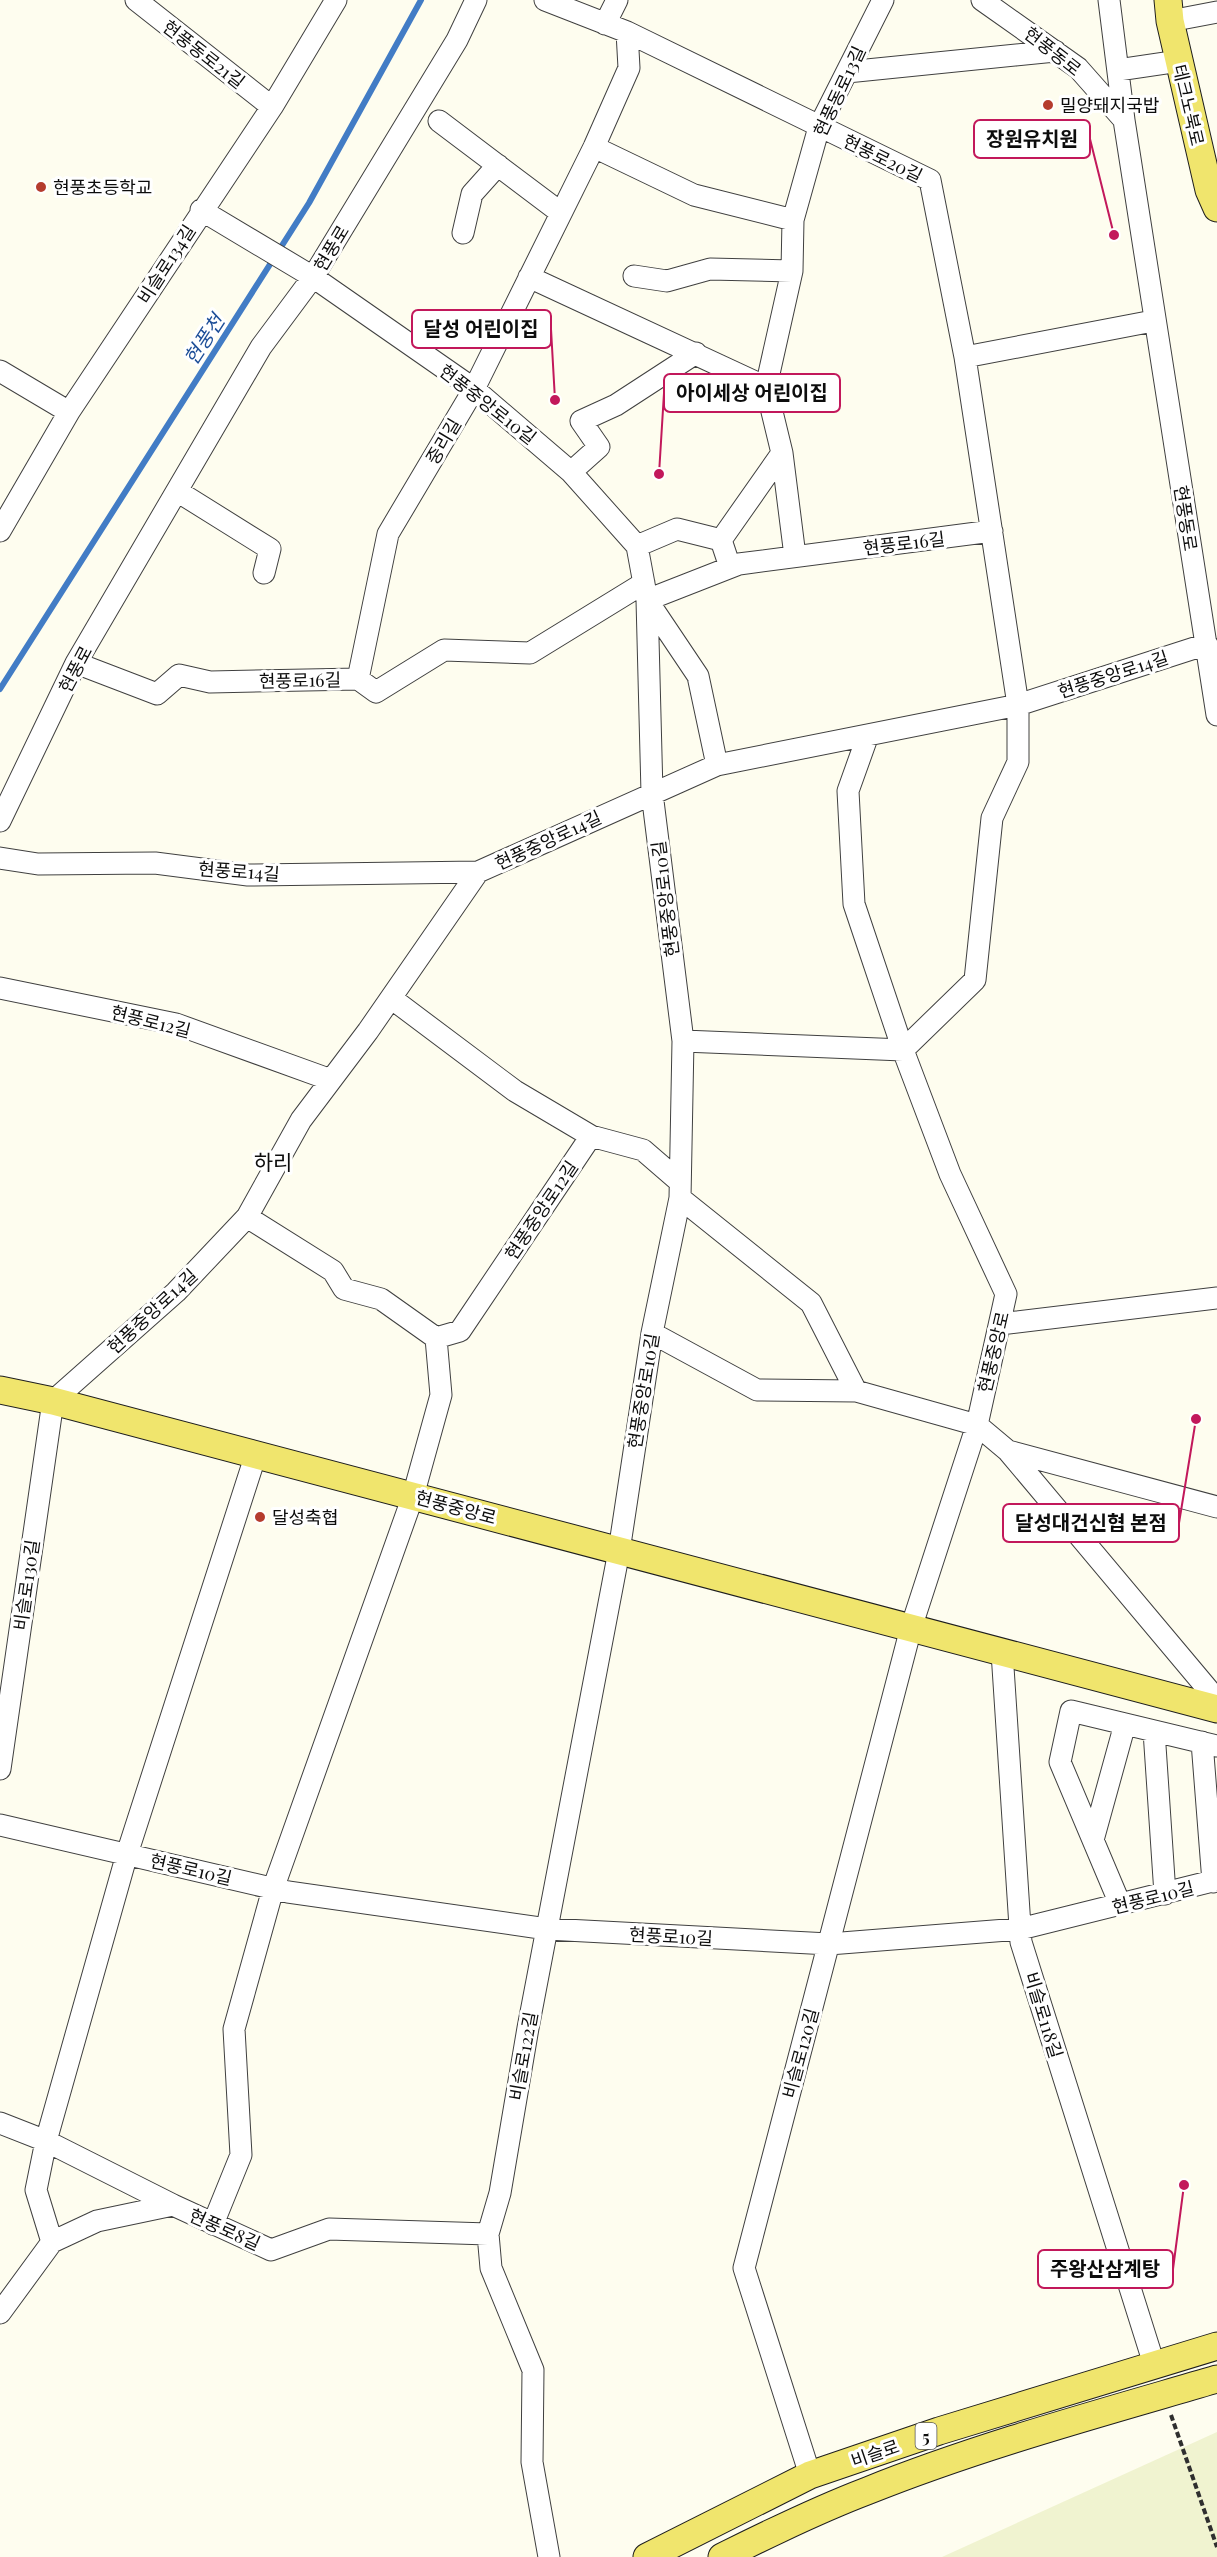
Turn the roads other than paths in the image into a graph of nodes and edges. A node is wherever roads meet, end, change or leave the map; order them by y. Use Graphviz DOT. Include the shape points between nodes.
graph roads {
  1 [pos="336,0"];
  2 [pos="476,0"];
  3 [pos="545,0"];
  4 [pos="617,0"];
  5 [pos="883,0"];
  6 [pos="982,0"];
  7 [pos="1109,0"];
  8 [pos="142,2"];
  9 [pos="1169,10"];
  10 [pos="1217,12"];
  11 [pos="605,24"];
  12 [pos="627,32"];
  13 [pos="1055,51"];
  14 [pos="1179,61"];
  15 [pos="1118,70"];
  16 [pos="847,72"];
  17 [pos="272,107"];
  18 [pos="1124,120"];
  19 [pos="439,121"];
  20 [pos="819,127"];
  21 [pos="594,147"];
  22 [pos="498,165"];
  23 [pos="1217,208"];
  24 [pos="201,210"];
  25 [pos="561,213"];
  26 [pos="793,220"];
  27 [pos="463,233"];
  28 [pos="792,271"];
  29 [pos="634,276"];
  30 [pos="313,277"];
  31 [pos="529,277"];
  32 [pos="1154,321"];
  33 [pos="696,353"];
  34 [pos="965,357"];
  35 [pos="0,371"];
  36 [pos="766,387"];
  37 [pos="474,389"];
  38 [pos="69,412"];
  39 [pos="783,453"];
  40 [pos="571,472"];
  41 [pos="177,491"];
  42 [pos="0,531"];
  43 [pos="992,531"];
  44 [pos="721,540"];
  45 [pos="637,546"];
  46 [pos="795,556"];
  47 [pos="730,567"];
  48 [pos="264,573"];
  49 [pos="646,591"];
  50 [pos="1207,644"];
  51 [pos="76,663"];
  52 [pos="358,679"];
  53 [pos="1018,705"];
  54 [pos="1217,715"];
  55 [pos="868,735"];
  56 [pos="717,765"];
  57 [pos="652,793"];
  58 [pos="0,821"];
  59 [pos="0,858"];
  60 [pos="478,872"];
  61 [pos="0,988"];
  62 [pos="392,998"];
  63 [pos="682,1041"];
  64 [pos="903,1050"];
  65 [pos="331,1080"];
  66 [pos="591,1136"];
  67 [pos="680,1190"];
  68 [pos="248,1217"];
  69 [pos="1217,1298"];
  70 [pos="1000,1324"];
  71 [pos="652,1333"];
  72 [pos="436,1338"];
  73 [pos="0,1390"];
  74 [pos="856,1391"];
  75 [pos="53,1401"];
  76 [pos="977,1425"];
  77 [pos="1008,1451"];
  78 [pos="256,1454"];
  79 [pos="413,1496"];
  80 [pos="1217,1507"];
  81 [pos="620,1551"];
  82 [pos="911,1628"];
  83 [pos="1002,1652"];
  84 [pos="1217,1700"];
  85 [pos="1217,1709"];
  86 [pos="1125,1724"];
  87 [pos="1155,1731"];
  88 [pos="1210,1744"];
  89 [pos="0,1769"];
  90 [pos="0,1825"];
  91 [pos="1093,1840"];
  92 [pos="126,1854"];
  93 [pos="1215,1881"];
  94 [pos="273,1888"];
  95 [pos="1165,1894"];
  96 [pos="1120,1904"];
  97 [pos="547,1929"];
  98 [pos="1020,1929"];
  99 [pos="829,1944"];
  100 [pos="0,2123"];
  101 [pos="46,2141"];
  102 [pos="173,2205"];
  103 [pos="213,2224"];
  104 [pos="488,2234"];
  105 [pos="52,2242"];
  106 [pos="0,2313"];
  107 [pos="1217,2346"];
  108 [pos="1154,2364"];
  109 [pos="1217,2379"];
  110 [pos="810,2475"];
  111 [pos="549,2557"];
  112 [pos="647,2557"];
  113 [pos="722,2557"];
  1 -- 17 [label="street, 비슬로134길"];
  2 -- 30 [label="street, 현풍로" via="457,40"];
  3 -- 11 [label="street, 현풍로20길"];
  4 -- 11 [label="street"];
  5 -- 16 [label="street, 현풍동로13길"];
  6 -- 13 [label="street, 현풍동로"];
  7 -- 15 [label="street"];
  8 -- 17 [label="street, 현풍동로21길"];
  9 -- 10 [label="street"];
  9 -- 14 [label="main road, 테크노북로"];
  11 -- 12 [label="street, 현풍로20길"];
  12 -- 20 [label="street, 현풍로20길"];
  12 -- 21 [label="street, 중리길" via="629,68"];
  13 -- 16 [label="street"];
  13 -- 18 [label="street, 현풍동로" via="1078,68"];
  14 -- 15 [label="street"];
  14 -- 23 [label="main road, 테크노북로" via="1209,190"];
  15 -- 18 [label="street"];
  16 -- 20 [label="street, 현풍동로13길"];
  17 -- 24 [label="street, 비슬로134길"];
  18 -- 32 [label="street, 현풍동로"];
  19 -- 22 [label="street"];
  20 -- 26 [label="street, 현풍동로13길"];
  20 -- 34 [label="street, 현풍로20길" via="930,180"];
  21 -- 25 [label="street, 중리길"];
  21 -- 26 [label="street" via="694,195"];
  22 -- 25 [label="street"];
  22 -- 27 [label="street" via="472,194"];
  24 -- 30 [label="street, 현풍중앙로10길"];
  24 -- 38 [label="street, 비슬로134길"];
  25 -- 31 [label="street, 중리길"];
  26 -- 28 [label="street, 현풍동로13길"];
  28 -- 29 [label="street" via="710,269 667,281"];
  28 -- 36 [label="street, 현풍동로13길"];
  30 -- 37 [label="street, 현풍중앙로10길"];
  30 -- 41 [label="street, 현풍로" via="261,347"];
  31 -- 33 [label="street"];
  31 -- 37 [label="street, 중리길"];
  32 -- 34 [label="street"];
  32 -- 50 [label="street, 현풍동로"];
  33 -- 36 [label="street"];
  33 -- 40 [label="street" via="616,405 581,422 599,447"];
  34 -- 43 [label="street, 현풍로20길"];
  35 -- 38 [label="street"];
  36 -- 39 [label="street, 현풍동로13길"];
  37 -- 40 [label="street, 현풍중앙로10길"];
  37 -- 52 [label="street, 중리길" via="388,534"];
  38 -- 42 [label="street, 비슬로134길"];
  39 -- 44 [label="street"];
  39 -- 46 [label="street, 현풍동로13길"];
  40 -- 45 [label="street, 현풍중앙로10길"];
  41 -- 48 [label="street" via="270,549"];
  41 -- 51 [label="street, 현풍로"];
  43 -- 46 [label="street, 현풍로16길"];
  43 -- 53 [label="street"];
  44 -- 45 [label="street" via="677,529"];
  44 -- 47 [label="street"];
  45 -- 49 [label="street, 현풍중앙로10길"];
  46 -- 47 [label="street, 현풍로16길"];
  47 -- 49 [label="street, 현풍로16길"];
  49 -- 52 [label="street, 현풍로16길" via="530,653 444,650 376,692"];
  49 -- 56 [label="street, 현풍중앙로10길" via="699,676"];
  49 -- 57 [label="street, 현풍중앙로10길"];
  50 -- 53 [label="street, 현풍중앙로14길"];
  50 -- 54 [label="street, 현풍동로"];
  51 -- 52 [label="street, 현풍로16길" via="157,694 179,675 210,682"];
  51 -- 58 [label="street, 현풍로"];
  53 -- 55 [label="street, 현풍중앙로14길"];
  53 -- 64 [label="street" via="1017,762 992,818 975,980"];
  55 -- 56 [label="street, 현풍중앙로14길"];
  55 -- 64 [label="street, 현풍중앙로" via="848,791 854,904"];
  56 -- 57 [label="street, 현풍중앙로14길"];
  57 -- 60 [label="street, 현풍중앙로14길"];
  57 -- 63 [label="street, 현풍중앙로10길"];
  59 -- 60 [label="street, 현풍로14길" via="38,864 155,863 248,875"];
  60 -- 62 [label="street, 현풍중앙로14길"];
  61 -- 65 [label="street, 현풍로12길" via="176,1024"];
  62 -- 65 [label="street, 현풍중앙로14길"];
  62 -- 66 [label="street" via="514,1091"];
  63 -- 64 [label="street"];
  63 -- 67 [label="street, 현풍중앙로10길"];
  64 -- 70 [label="street, 현풍중앙로" via="950,1174 1006,1294"];
  65 -- 68 [label="street, 현풍중앙로14길" via="301,1120"];
  66 -- 67 [label="street" via="643,1150"];
  66 -- 72 [label="street, 현풍중앙로12길" via="460,1331"];
  67 -- 71 [label="street, 현풍중앙로10길"];
  67 -- 74 [label="street" via="811,1303"];
  68 -- 72 [label="street" via="333,1271 344,1289 381,1299"];
  68 -- 75 [label="street, 현풍중앙로14길" via="176,1292"];
  69 -- 70 [label="street"];
  70 -- 76 [label="street, 현풍중앙로"];
  71 -- 74 [label="street" via="757,1390"];
  71 -- 81 [label="street, 현풍중앙로10길"];
  72 -- 79 [label="street" via="441,1395"];
  73 -- 75 [label="main road, 현풍중앙로"];
  74 -- 76 [label="street"];
  75 -- 78 [label="main road, 현풍중앙로"];
  75 -- 89 [label="street, 비슬로130길"];
  76 -- 77 [label="street"];
  76 -- 82 [label="street, 현풍중앙로"];
  77 -- 80 [label="street"];
  77 -- 84 [label="street"];
  78 -- 79 [label="main road, 현풍중앙로"];
  78 -- 92 [label="street, 현풍로10길"];
  79 -- 81 [label="main road, 현풍중앙로"];
  79 -- 94 [label="street"];
  81 -- 82 [label="main road, 현풍중앙로"];
  81 -- 97 [label="street, 비슬로122길"];
  82 -- 83 [label="main road, 현풍중앙로"];
  82 -- 99 [label="street, 비슬로120길"];
  83 -- 85 [label="main road, 현풍중앙로"];
  83 -- 98 [label="street, 비슬로118길"];
  86 -- 87 [label="street"];
  86 -- 91 [label="street"];
  86 -- 91 [label="street" via="1071,1710 1060,1762"];
  87 -- 88 [label="street"];
  87 -- 95 [label="street"];
  88 -- 93 [label="street"];
  90 -- 92 [label="street, 현풍로10길"];
  91 -- 96 [label="street"];
  92 -- 94 [label="street, 현풍로10길"];
  92 -- 101 [label="street"];
  93 -- 95 [label="street, 현풍로10길"];
  94 -- 97 [label="street, 현풍로10길"];
  94 -- 103 [label="street" via="234,2029 241,2155"];
  95 -- 96 [label="street, 현풍로10길"];
  96 -- 98 [label="street, 현풍로10길"];
  97 -- 99 [label="street, 현풍로10길"];
  97 -- 104 [label="street, 비슬로122길" via="501,2193"];
  98 -- 99 [label="street, 현풍로10길"];
  98 -- 108 [label="street, 비슬로118길"];
  99 -- 110 [label="street, 비슬로120길" via="744,2268"];
  100 -- 101 [label="street, 현풍로8길"];
  101 -- 102 [label="street, 현풍로8길"];
  101 -- 105 [label="street" via="36,2190"];
  102 -- 103 [label="street, 현풍로8길"];
  102 -- 105 [label="street" via="97,2221"];
  103 -- 104 [label="street, 현풍로8길" via="271,2250 329,2229"];
  104 -- 111 [label="street, 비슬로122길" via="491,2268 533,2370 532,2462"];
  105 -- 106 [label="street"];
  107 -- 108 [label="main road, 비슬로 / 5"];
  108 -- 110 [label="main road, 비슬로 / 5"];
  109 -- 113 [label="main road, 비슬로 / 5" via="867,2490"];
  110 -- 112 [label="main road, 비슬로 / 5"];
}
